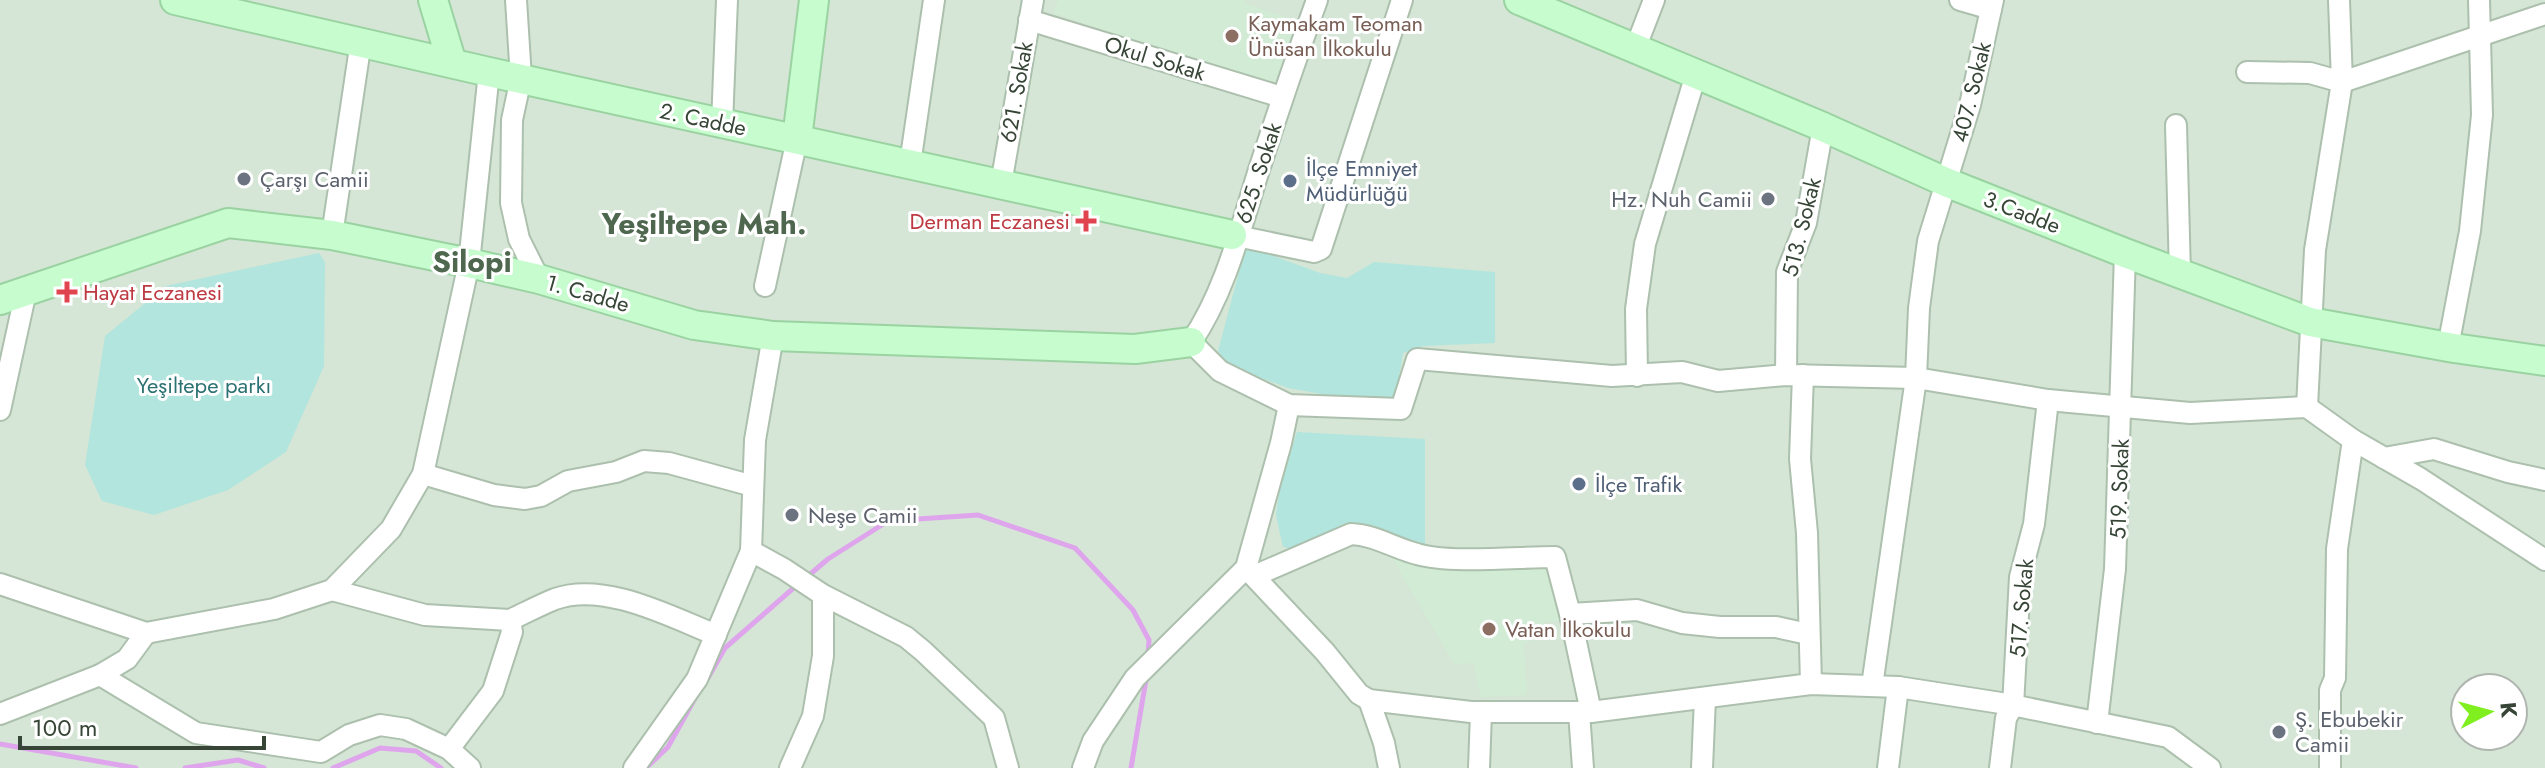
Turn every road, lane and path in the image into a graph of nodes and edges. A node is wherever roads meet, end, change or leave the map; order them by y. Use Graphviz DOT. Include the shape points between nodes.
graph roads {
  1 [pos="175,0"];
  2 [pos="433,0"];
  3 [pos="516,0"];
  4 [pos="727,0"];
  5 [pos="814,0"];
  6 [pos="934,0"];
  7 [pos="1317,0"];
  8 [pos="1402,0"];
  9 [pos="1519,0"];
  10 [pos="1654,0"];
  11 [pos="1960,0"];
  12 [pos="2339,0"];
  13 [pos="2479,0"];
  14 [pos="1992,4"];
  15 [pos="1031,10"];
  16 [pos="2545,14"];
  17 [pos="2478,35"];
  18 [pos="361,41"];
  19 [pos="1635,49"];
  20 [pos="452,63"];
  21 [pos="489,72"];
  22 [pos="2247,72"];
  23 [pos="1696,74"];
  24 [pos="521,78"];
  25 [pos="2342,82"];
  26 [pos="1282,97"];
  27 [pos="722,124"];
  28 [pos="2176,125"];
  29 [pos="1823,127"];
  30 [pos="797,139"];
  31 [pos="910,164"];
  32 [pos="1948,183"];
  33 [pos="1001,184"];
  34 [pos="332,235"];
  35 [pos="1234,235"];
  36 [pos="2125,253"];
  37 [pos="469,263"];
  38 [pos="2180,274"];
  39 [pos="539,279"];
  40 [pos="765,286"];
  41 [pos="13,296"];
  42 [pos="2310,322"];
  43 [pos="773,336"];
  44 [pos="1191,342"];
  45 [pos="2448,347"];
  46 [pos="2545,361"];
  47 [pos="1794,375"];
  48 [pos="1637,376"];
  49 [pos="1916,378"];
  50 [pos="2048,400"];
  51 [pos="1289,405"];
  52 [pos="2122,407"];
  53 [pos="2307,407"];
  54 [pos="0,410"];
  55 [pos="2353,440"];
  56 [pos="2384,458"];
  57 [pos="423,474"];
  58 [pos="2545,480"];
  59 [pos="753,486"];
  60 [pos="751,551"];
  61 [pos="2545,560"];
  62 [pos="1250,572"];
  63 [pos="0,584"];
  64 [pos="332,590"];
  65 [pos="823,595"];
  66 [pos="1570,614"];
  67 [pos="510,620"];
  68 [pos="146,633"];
  69 [pos="1808,634"];
  70 [pos="716,635"];
  71 [pos="100,675"];
  72 [pos="1811,684"];
  73 [pos="1872,686"];
  74 [pos="1898,687"];
  75 [pos="1705,698"];
  76 [pos="1369,700"];
  77 [pos="2013,706"];
  78 [pos="1481,712"];
  79 [pos="1585,712"];
  80 [pos="0,714"];
  81 [pos="2097,723"];
  82 [pos="449,749"];
  83 [pos="470,768"];
  84 [pos="634,768"];
  85 [pos="790,768"];
  86 [pos="1008,768"];
  87 [pos="1083,768"];
  88 [pos="1389,768"];
  89 [pos="1479,768"];
  90 [pos="1583,768"];
  91 [pos="1702,768"];
  92 [pos="1888,768"];
  93 [pos="2000,768"];
  94 [pos="2210,768"];
  95 [pos="2330,768"];
  1 -- 18 [label="street, 2. Cadde"];
  2 -- 20 [label="street"];
  3 -- 24 [label="street"];
  4 -- 27 [label="street"];
  5 -- 30 [label="street"];
  6 -- 31 [label="street"];
  7 -- 26 [label="street, 625. Sokak"];
  8 -- 35 [label="street" via="1321,249 1314,252"];
  9 -- 19 [label="street, 3.Cadde"];
  10 -- 19 [label="street"];
  11 -- 14 [label="street"];
  12 -- 25 [label="street"];
  13 -- 17 [label="street"];
  14 -- 32 [label="street, 407. Sokak"];
  15 -- 26 [label="street, Okul Sokak"];
  15 -- 33 [label="street, 621. Sokak"];
  16 -- 17 [label="street"];
  17 -- 25 [label="street"];
  17 -- 45 [label="street" via="2482,115 2470,231"];
  18 -- 20 [label="street, 2. Cadde"];
  18 -- 34 [label="street"];
  19 -- 23 [label="street, 3.Cadde"];
  20 -- 21 [label="street, 2. Cadde"];
  21 -- 24 [label="street, 2. Cadde"];
  21 -- 37 [label="street"];
  22 -- 25 [label="street" via="2310,73"];
  23 -- 29 [label="street, 3.Cadde"];
  23 -- 48 [label="street" via="1645,244 1636,309"];
  24 -- 27 [label="street, 2. Cadde"];
  24 -- 39 [label="street" via="512,120 511,203 519,239"];
  25 -- 42 [label="street" via="2315,250"];
  26 -- 35 [label="street, 625. Sokak"];
  27 -- 30 [label="street, 2. Cadde"];
  28 -- 38 [label="street"];
  29 -- 32 [label="street, 3.Cadde"];
  29 -- 47 [label="street, 513. Sokak" via="1806,223 1787,272"];
  30 -- 31 [label="street, 2. Cadde"];
  30 -- 40 [label="street"];
  31 -- 33 [label="street, 2. Cadde"];
  32 -- 36 [label="street, 3.Cadde"];
  32 -- 49 [label="street, 407. Sokak" via="1928,241"];
  33 -- 35 [label="street, 2. Cadde"];
  34 -- 37 [label="street, 1. Cadde"];
  34 -- 41 [label="street, 1. Cadde" via="228,223"];
  35 -- 44 [label="street, 625. Sokak" via="1207,319"];
  36 -- 38 [label="street, 3.Cadde"];
  36 -- 52 [label="street, 519. Sokak"];
  37 -- 39 [label="street, 1. Cadde"];
  37 -- 57 [label="street"];
  38 -- 42 [label="street, 3.Cadde"];
  39 -- 43 [label="street, 1. Cadde" via="694,325"];
  41 -- 54 [label="street"];
  42 -- 45 [label="street, 3.Cadde"];
  42 -- 53 [label="street"];
  43 -- 44 [label="street, 1. Cadde" via="1135,349"];
  43 -- 59 [label="street" via="755,440"];
  44 -- 51 [label="street" via="1220,371"];
  45 -- 46 [label="street, 3.Cadde"];
  47 -- 48 [label="street" via="1718,381 1682,372"];
  47 -- 49 [label="street"];
  47 -- 69 [label="street, 513. Sokak" via="1807,533"];
  48 -- 51 [label="street" via="1417,359 1401,409"];
  49 -- 50 [label="street"];
  49 -- 73 [label="street, 407. Sokak"];
  50 -- 52 [label="street"];
  50 -- 77 [label="street, 517. Sokak" via="2034,524 2020,577"];
  51 -- 62 [label="street"];
  52 -- 53 [label="street" via="2190,413"];
  52 -- 81 [label="street, 519. Sokak" via="2115,569"];
  53 -- 55 [label="street"];
  55 -- 56 [label="street"];
  55 -- 95 [label="street" via="2337,549"];
  56 -- 58 [label="street" via="2434,449"];
  56 -- 61 [label="street"];
  57 -- 59 [label="street" via="525,499 568,481 644,461"];
  57 -- 64 [label="street" via="391,529"];
  59 -- 60 [label="street"];
  60 -- 65 [label="street"];
  60 -- 70 [label="street"];
  62 -- 66 [label="street" via="1351,534 1418,555 1555,557"];
  62 -- 76 [label="street"];
  62 -- 87 [label="street" via="1135,678 1093,741"];
  63 -- 68 [label="street"];
  64 -- 67 [label="street" via="425,615"];
  64 -- 68 [label="street" via="274,609"];
  65 -- 85 [label="street" via="823,656 813,716"];
  65 -- 86 [label="street" via="923,651 994,718"];
  66 -- 69 [label="street" via="1637,610 1682,623 1776,627"];
  66 -- 79 [label="street"];
  67 -- 70 [label="street" via="557,598 623,598"];
  67 -- 82 [label="street" via="512,632 493,691"];
  68 -- 71 [label="street" via="127,659"];
  69 -- 72 [label="street, 513. Sokak"];
  70 -- 84 [label="street" via="697,679"];
  71 -- 80 [label="street"];
  71 -- 82 [label="street" via="196,733 321,752 380,725 406,729"];
  72 -- 73 [label="street"];
  72 -- 75 [label="street"];
  73 -- 74 [label="street"];
  74 -- 77 [label="street"];
  74 -- 92 [label="street"];
  75 -- 79 [label="street"];
  75 -- 91 [label="street"];
  76 -- 78 [label="street"];
  76 -- 88 [label="street"];
  77 -- 81 [label="street"];
  77 -- 93 [label="street, 517. Sokak" via="2006,718"];
  78 -- 79 [label="street"];
  78 -- 89 [label="street"];
  79 -- 90 [label="street"];
  81 -- 94 [label="street" via="2168,737"];
  82 -- 83 [label="street"];
}
